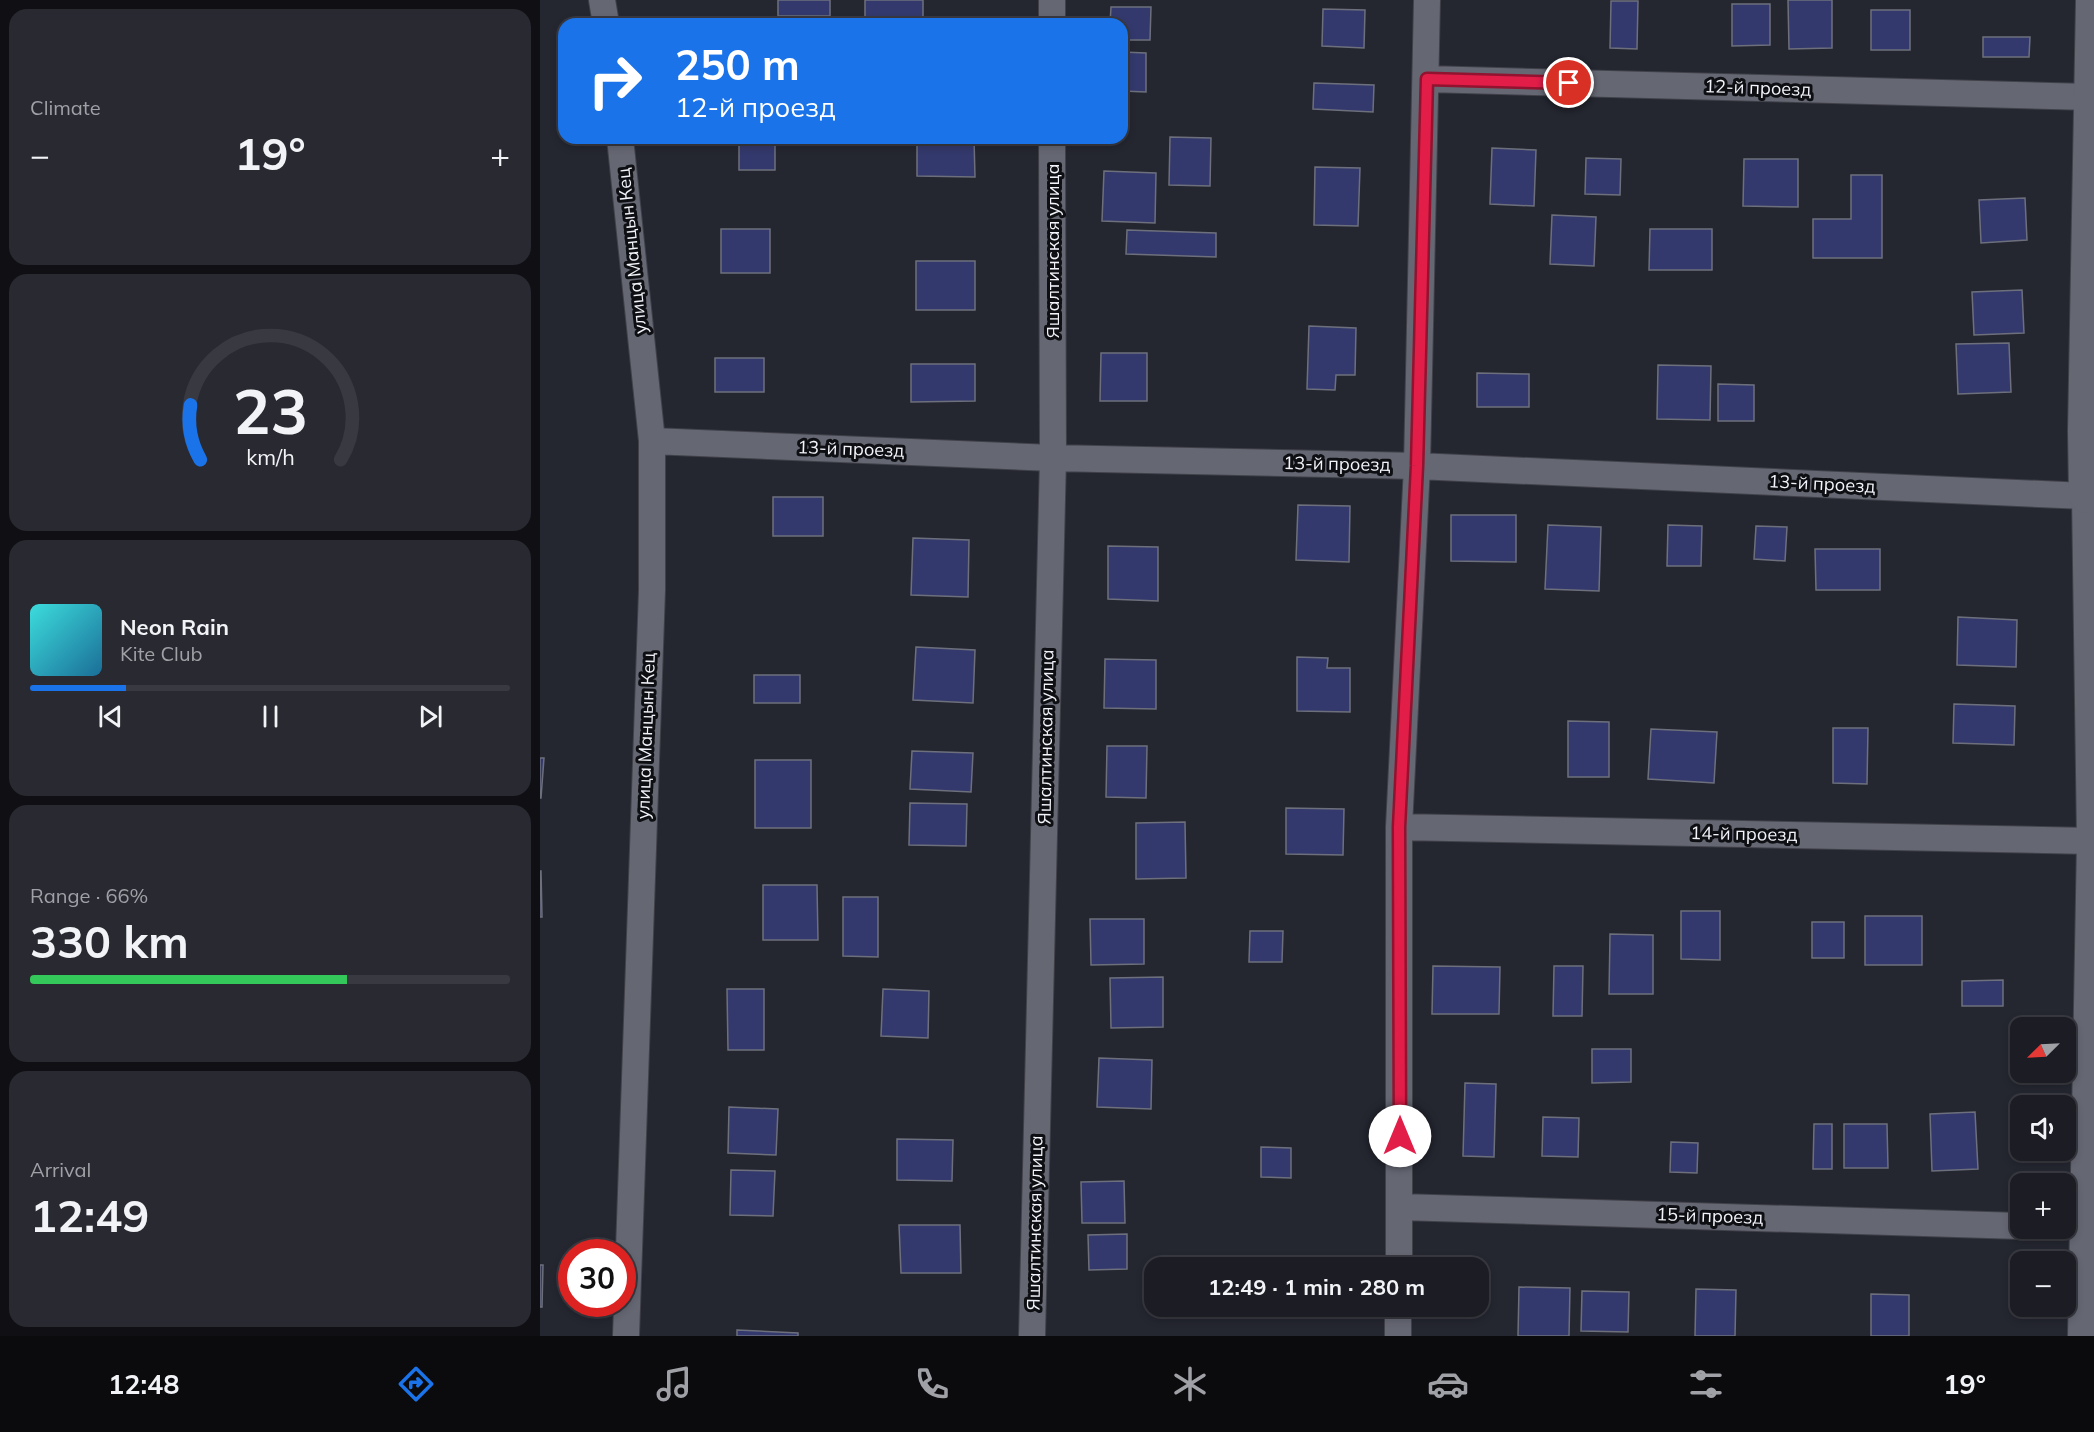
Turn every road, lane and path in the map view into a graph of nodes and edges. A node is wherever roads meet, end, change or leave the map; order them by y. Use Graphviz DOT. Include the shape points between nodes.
graph roads {
  1 [pos="602,0"];
  2 [pos="1052,0"];
  3 [pos="1427,0"];
  4 [pos="2092,0"];
  5 [pos="605,18"];
  6 [pos="1052,18"];
  7 [pos="1427,79"];
  8 [pos="2090,97"];
  9 [pos="621,144"];
  10 [pos="1052,144"];
  11 [pos="652,441"];
  12 [pos="1053,458"];
  13 [pos="1417,466"];
  14 [pos="2090,497"];
  15 [pos="1399,827"];
  16 [pos="2090,841"];
  17 [pos="2076,1179"];
  18 [pos="1400,1207"];
  19 [pos="2010,1226"];
  20 [pos="2075,1239"];
  21 [pos="1399,1257"];
  22 [pos="1398,1317"];
  23 [pos="626,1336"];
  24 [pos="1032,1336"];
  25 [pos="1398,1336"];
  26 [pos="2081,1336"];
  1 -- 5 [label="street"];
  2 -- 6 [label="street"];
  3 -- 7 [label="street"];
  4 -- 8 [label="street"];
  7 -- 8 [label="street, 12-й проезд"];
  7 -- 13 [label="street"];
  8 -- 14 [label="street" via="2084,431"];
  9 -- 11 [label="street, улица Манцын Кец"];
  10 -- 12 [label="street, Яшалтинская улица"];
  11 -- 12 [label="street, 13-й проезд"];
  11 -- 23 [label="street, улица Манцын Кец" via="651,601"];
  12 -- 13 [label="street, 13-й проезд"];
  12 -- 24 [label="street, Яшалтинская улица"];
  13 -- 14 [label="street, 13-й проезд"];
  13 -- 15 [label="street"];
  14 -- 16 [label="street"];
  15 -- 16 [label="street, 14-й проезд"];
  15 -- 18 [label="street"];
  16 -- 17 [label="street"];
  18 -- 19 [label="street, 15-й проезд"];
  18 -- 21 [label="street"];
  20 -- 26 [label="street"];
  22 -- 25 [label="street"];
}
